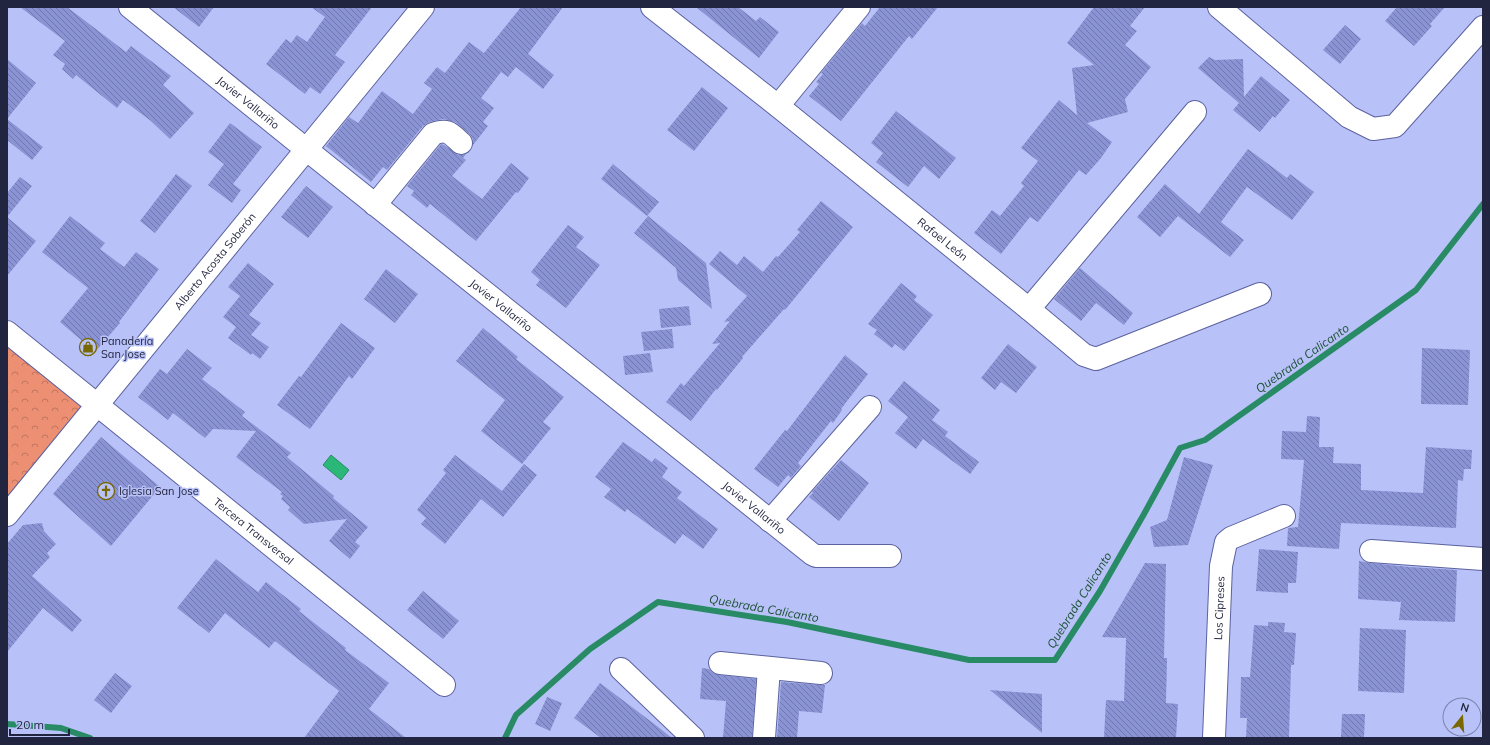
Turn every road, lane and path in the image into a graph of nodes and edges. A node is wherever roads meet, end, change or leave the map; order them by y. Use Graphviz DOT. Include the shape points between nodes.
graph roads {
  1 [pos="130,7"];
  2 [pos="423,7"];
  3 [pos="652,7"];
  4 [pos="859,7"];
  5 [pos="1233,11"];
  6 [pos="1483,27"];
  7 [pos="778,106"];
  8 [pos="1195,112"];
  9 [pos="461,143"];
  10 [pos="307,150"];
  11 [pos="375,205"];
  12 [pos="1260,294"];
  13 [pos="1029,308"];
  14 [pos="7,332"];
  15 [pos="98,406"];
  16 [pos="870,407"];
  17 [pos="7,515"];
  18 [pos="1284,516"];
  19 [pos="770,521"];
  20 [pos="1371,551"];
  21 [pos="890,556"];
  22 [pos="1483,559"];
  23 [pos="720,663"];
  24 [pos="769,668"];
  25 [pos="621,669"];
  26 [pos="821,673"];
  27 [pos="444,685"];
  28 [pos="693,738"];
  29 [pos="764,738"];
  30 [pos="1214,738"];
  1 -- 10 [label="street, Javier Vallariño"];
  2 -- 10 [label="street, Alberto Acosta Soberón"];
  3 -- 7 [label="street, Rafael León"];
  4 -- 7 [label="street"];
  5 -- 6 [label="street" via="1349,117 1373,129 1395,126"];
  7 -- 13 [label="street, Rafael León"];
  8 -- 13 [label="street"];
  9 -- 11 [label="street" via="447,132 433,134"];
  10 -- 11 [label="street, Javier Vallariño"];
  10 -- 15 [label="street, Alberto Acosta Soberón"];
  11 -- 19 [label="street, Javier Vallariño"];
  12 -- 13 [label="street, Rafael León" via="1096,359 1084,355"];
  14 -- 15 [label="street, Tercera Transversal"];
  15 -- 17 [label="street, Alberto Acosta Soberón"];
  15 -- 27 [label="street, Tercera Transversal"];
  16 -- 19 [label="street"];
  18 -- 30 [label="street, Los Cipreses" via="1226,542 1221,566"];
  19 -- 21 [label="street, Javier Vallariño" via="816,556"];
  20 -- 22 [label="street"];
  23 -- 24 [label="street"];
  24 -- 26 [label="street"];
  24 -- 29 [label="street"];
  25 -- 28 [label="street"];
}
